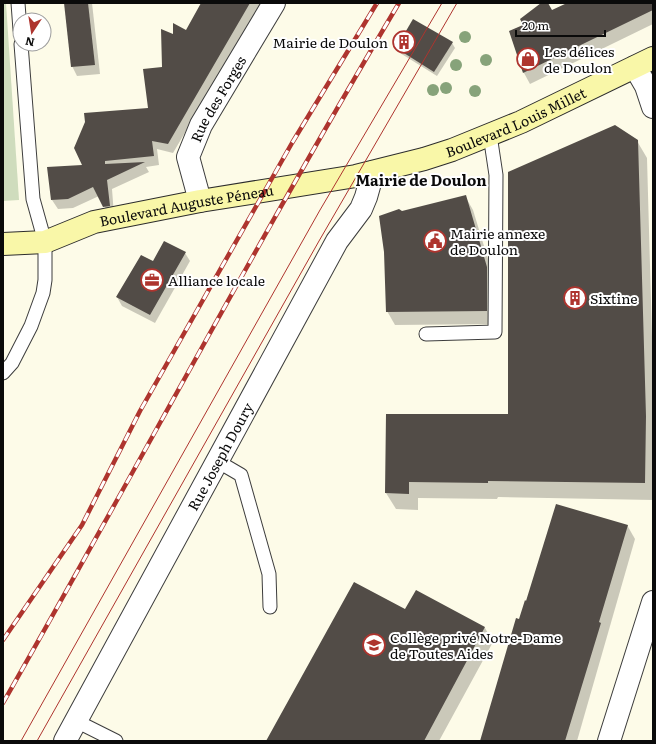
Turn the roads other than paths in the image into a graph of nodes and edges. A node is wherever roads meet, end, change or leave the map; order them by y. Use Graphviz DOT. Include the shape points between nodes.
graph roads {
  1 [pos="274,3"];
  2 [pos="22,52"];
  3 [pos="644,63"];
  4 [pos="653,107"];
  5 [pos="490,135"];
  6 [pos="373,172"];
  7 [pos="200,201"];
  8 [pos="45,242"];
  9 [pos="3,244"];
  10 [pos="426,334"];
  11 [pos="3,373"];
  12 [pos="217,462"];
  13 [pos="653,602"];
  14 [pos="270,607"];
  15 [pos="76,721"];
  16 [pos="65,741"];
  17 [pos="116,741"];
  18 [pos="609,741"];
  1 -- 7 [label="street, Rue des Forges" via="201,125 188,157"];
  2 -- 8 [label="lane" via="33,200"];
  3 -- 4 [label="street" via="646,86"];
  3 -- 5 [label="street, Boulevard Louis Millet"];
  5 -- 6 [label="street, Boulevard Louis Millet" via="452,150"];
  5 -- 10 [label="lane" via="496,175 495,332"];
  6 -- 7 [label="street, Boulevard Auguste Péneau"];
  6 -- 12 [label="street, Rue Joseph Doury" via="361,209 337,241"];
  7 -- 8 [label="street, Boulevard Auguste Péneau" via="94,222"];
  8 -- 9 [label="street, Boulevard Auguste Péneau"];
  8 -- 11 [label="lane" via="43,293 31,326 12,363"];
  12 -- 14 [label="lane" via="241,475 269,574"];
  12 -- 15 [label="street, Rue Joseph Doury"];
  13 -- 18 [label="street"];
  15 -- 16 [label="street, Rue Joseph Doury"];
  15 -- 17 [label="lane"];
}
